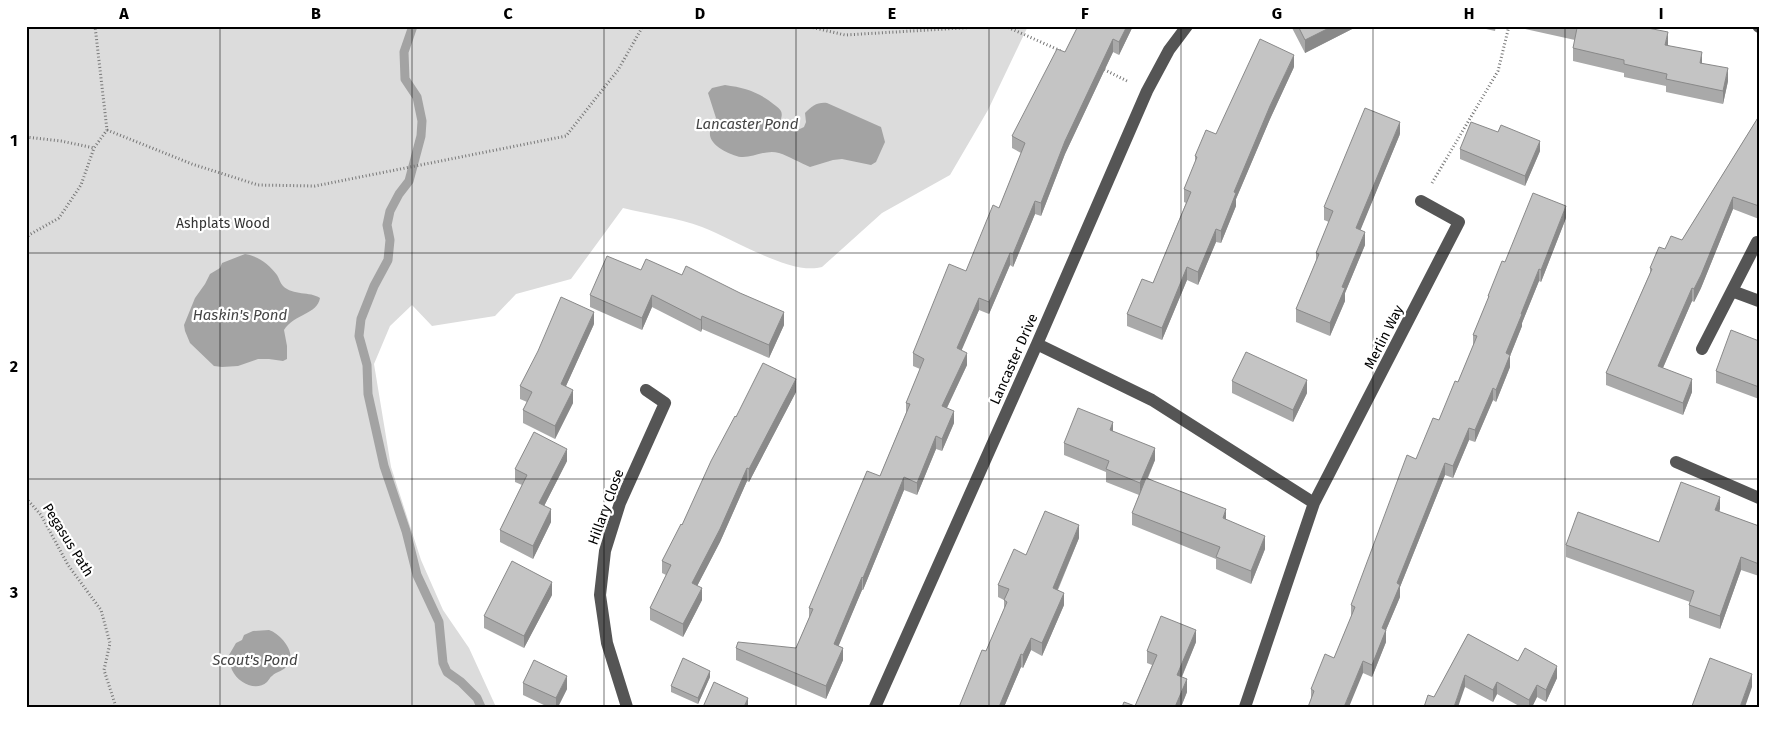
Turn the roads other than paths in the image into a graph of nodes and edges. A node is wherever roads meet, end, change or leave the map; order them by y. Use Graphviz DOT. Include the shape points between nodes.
graph roads {
  1 [pos="1187,26"];
  2 [pos="1421,201"];
  3 [pos="1757,242"];
  4 [pos="1732,291"];
  5 [pos="1759,302"];
  6 [pos="1037,344"];
  7 [pos="1702,349"];
  8 [pos="646,390"];
  9 [pos="1676,462"];
  10 [pos="1759,498"];
  11 [pos="1314,504"];
  12 [pos="627,707"];
  13 [pos="875,707"];
  14 [pos="1244,707"];
  1 -- 6 [label="street, Lancaster Drive" via="1169,50 1147,91"];
  2 -- 11 [label="street, Merlin Way" via="1459,222"];
  3 -- 4 [label="street"];
  4 -- 5 [label="street"];
  4 -- 7 [label="street"];
  6 -- 11 [label="street" via="1152,400"];
  6 -- 13 [label="street, Lancaster Drive"];
  8 -- 12 [label="street, Hillary Close" via="665,403 620,503 605,551 600,595 607,643"];
  9 -- 10 [label="street"];
  11 -- 14 [label="street, Merlin Way"];
}
